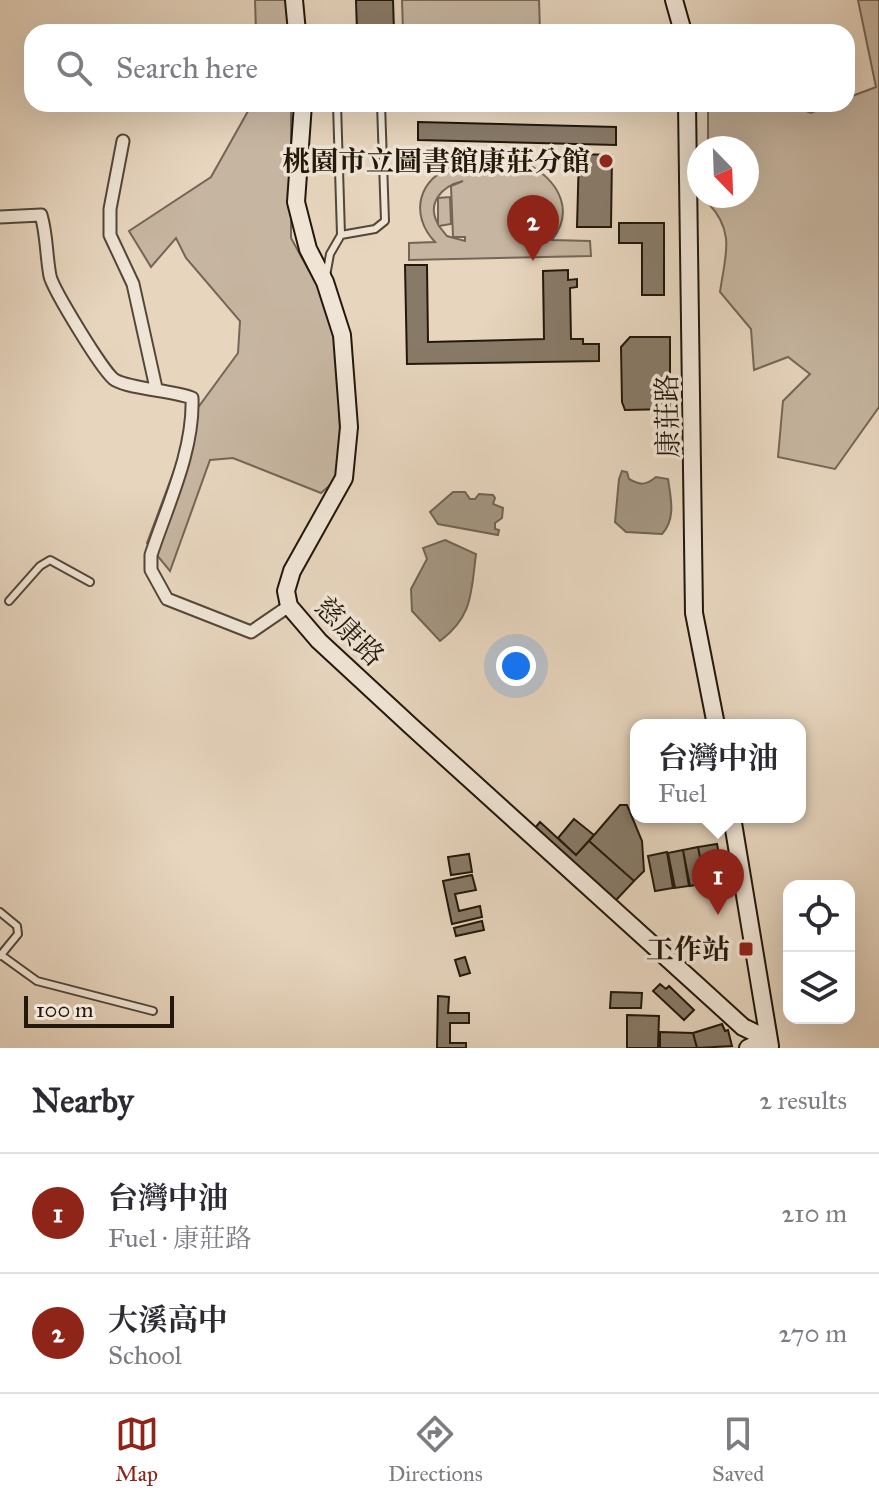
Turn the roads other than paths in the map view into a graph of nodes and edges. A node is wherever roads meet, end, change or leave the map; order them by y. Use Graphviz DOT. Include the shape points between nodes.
graph roads {
  1 [pos="294,0"];
  2 [pos="674,0"];
  3 [pos="296,24"];
  4 [pos="681,24"];
  5 [pos="302,112"];
  6 [pos="337,112"];
  7 [pos="381,112"];
  8 [pos="687,112"];
  9 [pos="123,141"];
  10 [pos="0,217"];
  11 [pos="341,235"];
  12 [pos="325,282"];
  13 [pos="156,388"];
  14 [pos="90,582"];
  15 [pos="9,601"];
  16 [pos="289,606"];
  17 [pos="715,719"];
  18 [pos="733,823"];
  19 [pos="0,912"];
  20 [pos="0,955"];
  21 [pos="153,1011"];
  22 [pos="769,1044"];
  23 [pos="748,1048"];
  1 -- 3 [label="street"];
  2 -- 4 [label="street"];
  5 -- 12 [label="street, 慈康路" via="296,202 308,249"];
  6 -- 11 [label="lane"];
  7 -- 11 [label="lane" via="385,221 375,229"];
  8 -- 17 [label="street, 康莊路" via="694,613"];
  9 -- 13 [label="street" via="110,235 133,284"];
  10 -- 13 [label="street" via="41,215 51,278 100,367 119,382"];
  11 -- 12 [label="lane" via="330,254"];
  12 -- 16 [label="street, 慈康路" via="344,355 349,427 344,478 292,571 286,591"];
  13 -- 16 [label="street" via="192,398 193,412 151,555 151,570 167,599 251,632"];
  14 -- 15 [label="lane" via="50,560"];
  16 -- 22 [label="street, 慈康路" via="365,684 743,1027"];
  18 -- 22 [label="street"];
  19 -- 20 [label="lane" via="17,926 18,934"];
  20 -- 21 [label="lane" via="37,981"];
  22 -- 23 [label="street"];
}
